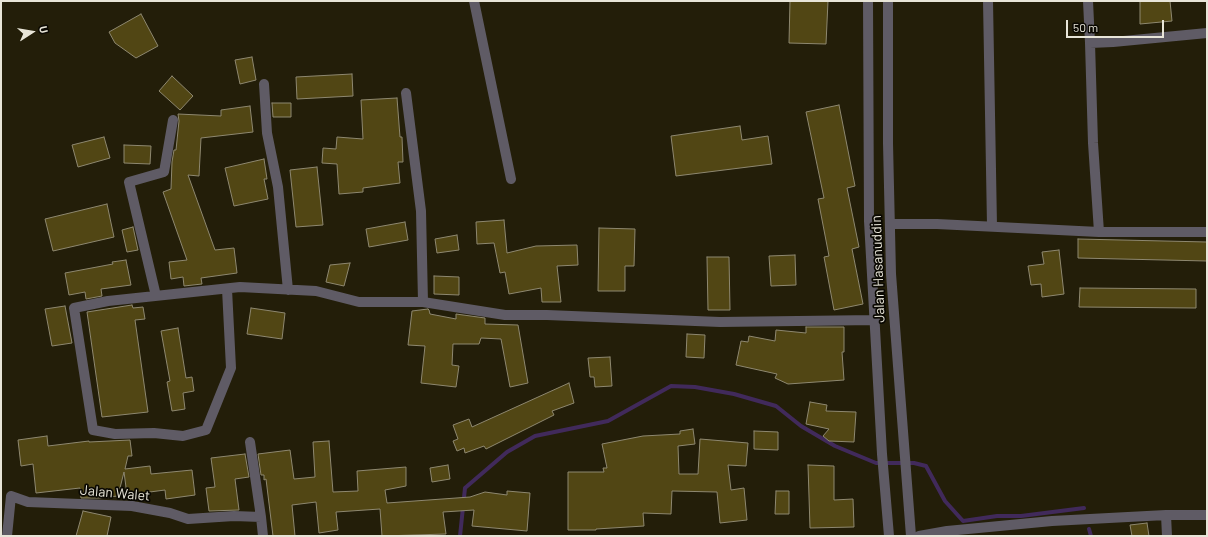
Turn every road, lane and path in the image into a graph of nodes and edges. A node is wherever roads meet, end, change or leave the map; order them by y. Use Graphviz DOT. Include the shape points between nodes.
graph roads {
  1 [pos="474,1"];
  2 [pos="868,1"];
  3 [pos="888,1"];
  4 [pos="988,1"];
  5 [pos="1088,1"];
  6 [pos="1207,33"];
  7 [pos="1090,43"];
  8 [pos="264,84"];
  9 [pos="406,93"];
  10 [pos="173,120"];
  11 [pos="510,179"];
  12 [pos="890,224"];
  13 [pos="992,226"];
  14 [pos="1099,232"];
  15 [pos="1207,232"];
  16 [pos="227,288"];
  17 [pos="288,290"];
  18 [pos="156,296"];
  19 [pos="423,302"];
  20 [pos="875,320"];
  21 [pos="250,442"];
  22 [pos="1166,515"];
  23 [pos="1207,515"];
  24 [pos="261,516"];
  25 [pos="7,536"];
  26 [pos="263,536"];
  27 [pos="889,536"];
  28 [pos="911,536"];
  29 [pos="919,536"];
  30 [pos="1167,536"];
  1 -- 11 [label="street"];
  2 -- 20 [label="street, Jalan Hasanuddin" via="869,221"];
  3 -- 12 [label="street, Jalan Hasanuddin"];
  4 -- 13 [label="street"];
  5 -- 7 [label="street"];
  6 -- 7 [label="street"];
  7 -- 14 [label="street"];
  8 -- 17 [label="street" via="267,133 278,187"];
  9 -- 19 [label="street" via="422,211"];
  10 -- 18 [label="street" via="164,172 129,182"];
  12 -- 13 [label="street"];
  12 -- 28 [label="street, Jalan Hasanuddin" via="895,342"];
  13 -- 14 [label="street"];
  14 -- 15 [label="street"];
  16 -- 17 [label="street"];
  16 -- 18 [label="street"];
  16 -- 18 [label="street" via="231,368 206,430 183,436 154,433 115,434 93,430 74,308"];
  17 -- 19 [label="street" via="316,291 360,302"];
  19 -- 20 [label="street" via="505,315 720,322"];
  20 -- 27 [label="street, Jalan Hasanuddin"];
  21 -- 24 [label="street"];
  22 -- 23 [label="street"];
  22 -- 29 [label="street" via="1052,521"];
  22 -- 30 [label="street"];
  24 -- 25 [label="street, Jalan Walet" via="188,519 132,506 28,502 11,496"];
  24 -- 26 [label="street"];
}
